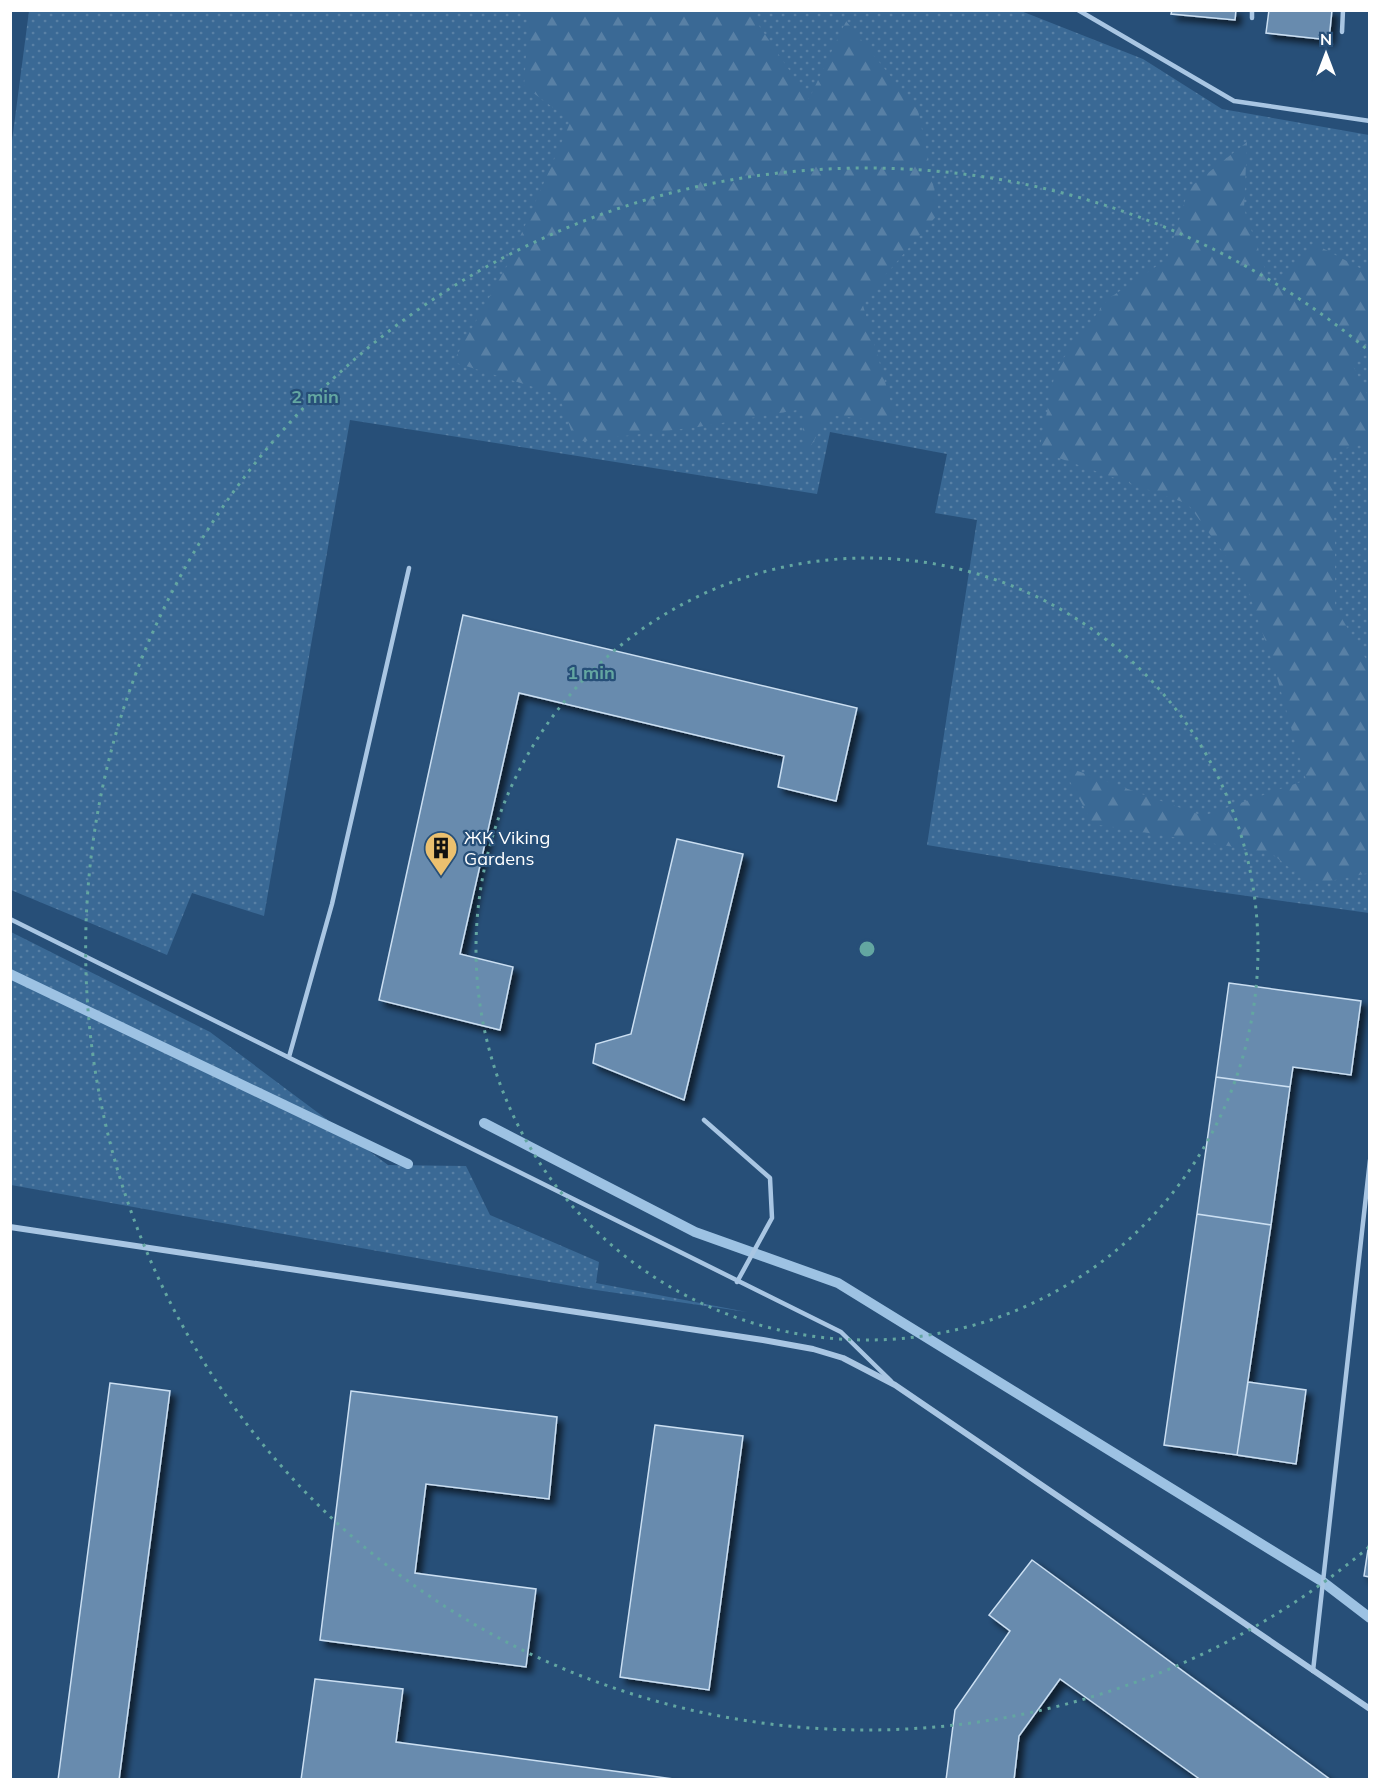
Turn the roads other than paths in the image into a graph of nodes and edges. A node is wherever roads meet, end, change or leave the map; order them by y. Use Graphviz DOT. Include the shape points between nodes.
graph roads {
  1 [pos="1078,10"];
  2 [pos="1252,10"];
  3 [pos="1343,10"];
  4 [pos="1252,18"];
  5 [pos="1342,32"];
  6 [pos="1370,121"];
  7 [pos="409,568"];
  8 [pos="10,919"];
  9 [pos="290,1057"];
  10 [pos="704,1120"];
  11 [pos="1370,1160"];
  12 [pos="10,1227"];
  13 [pos="737,1282"];
  14 [pos="895,1385"];
  15 [pos="1313,1671"];
  16 [pos="1370,1709"];
  1 -- 6 [label="lane" via="1234,101"];
  2 -- 4 [label="lane"];
  3 -- 5 [label="lane"];
  7 -- 9 [label="lane" via="332,904"];
  8 -- 9 [label="lane"];
  9 -- 13 [label="lane"];
  10 -- 13 [label="lane" via="770,1178 772,1218"];
  11 -- 15 [label="lane"];
  12 -- 14 [label="street" via="764,1340 843,1358"];
  13 -- 14 [label="lane" via="840,1332"];
  14 -- 15 [label="street"];
  15 -- 16 [label="street"];
}
